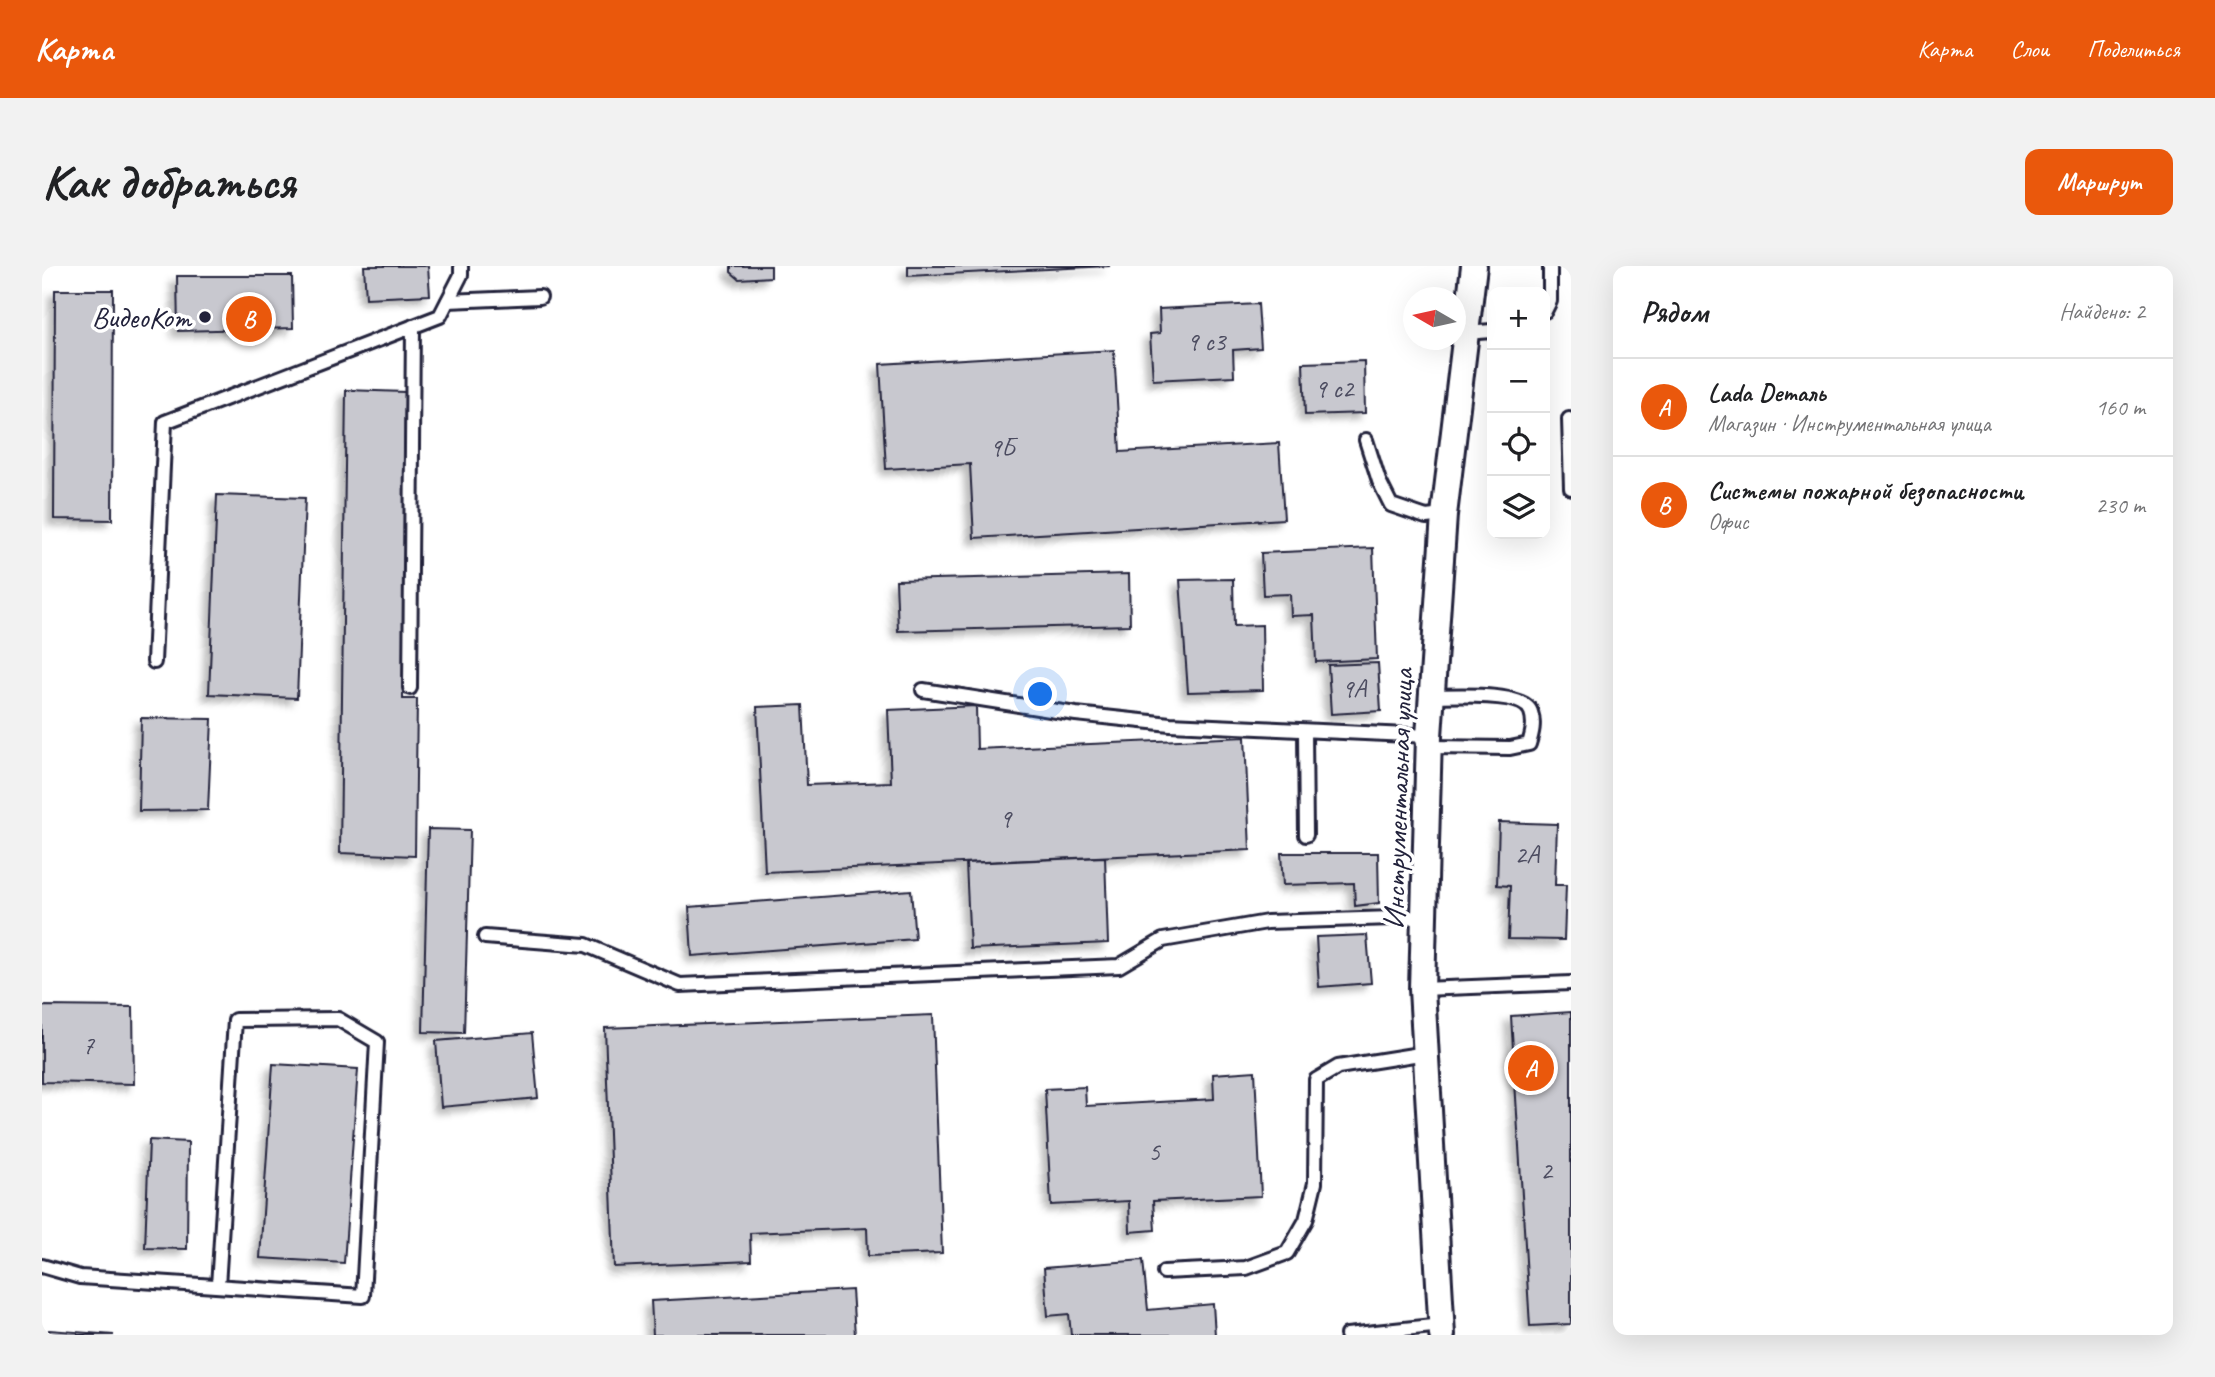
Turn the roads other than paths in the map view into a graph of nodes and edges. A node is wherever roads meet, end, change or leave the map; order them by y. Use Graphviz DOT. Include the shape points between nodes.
graph roads {
  1 [pos="461,266"];
  2 [pos="1474,266"];
  3 [pos="1550,266"];
  4 [pos="1550,287"];
  5 [pos="540,298"];
  6 [pos="448,301"];
  7 [pos="413,326"];
  8 [pos="1466,326"];
  9 [pos="1487,331"];
  10 [pos="1466,333"];
  11 [pos="1463,350"];
  12 [pos="1569,419"];
  13 [pos="1366,440"];
  14 [pos="1571,488"];
  15 [pos="1444,515"];
  16 [pos="153,662"];
  17 [pos="410,688"];
  18 [pos="923,690"];
  19 [pos="1432,695"];
  20 [pos="1305,732"];
  21 [pos="1429,742"];
  22 [pos="1306,835"];
  23 [pos="1425,917"];
  24 [pos="485,937"];
  25 [pos="1571,983"];
  26 [pos="1422,989"];
  27 [pos="1426,1053"];
  28 [pos="42,1266"];
  29 [pos="1164,1272"];
  30 [pos="218,1286"];
  31 [pos="1442,1330"];
  32 [pos="1347,1335"];
  1 -- 6 [label="lane"];
  2 -- 8 [label="street, Инструментальная улица"];
  3 -- 4 [label="lane"];
  5 -- 6 [label="lane"];
  6 -- 7 [label="lane" via="440,316"];
  7 -- 16 [label="lane" via="165,422"];
  7 -- 17 [label="lane"];
  9 -- 10 [label="lane"];
  11 -- 15 [label="street, Инструментальная улица"];
  12 -- 14 [label="lane"];
  13 -- 15 [label="lane" via="1391,505 1426,517"];
  15 -- 19 [label="street, Инструментальная улица"];
  18 -- 20 [label="lane" via="1076,715"];
  19 -- 21 [label="street, Инструментальная улица"];
  19 -- 21 [label="lane" via="1523,702 1531,711 1533,729 1528,744 1510,748"];
  20 -- 21 [label="lane"];
  20 -- 22 [label="lane"];
  21 -- 23 [label="street, Инструментальная улица"];
  23 -- 24 [label="lane" via="1267,922 1163,940 1119,966 680,985 586,945"];
  23 -- 26 [label="street, Инструментальная улица"];
  25 -- 26 [label="lane"];
  26 -- 27 [label="street, Инструментальная улица"];
  27 -- 29 [label="lane" via="1338,1067 1316,1080 1315,1183 1306,1220 1287,1253 1246,1268"];
  27 -- 31 [label="street, Инструментальная улица"];
  28 -- 30 [label="lane" via="80,1276"];
  30 -- 30 [label="lane" via="363,1296 377,1042 338,1018 235,1020"];
  31 -- 32 [label="lane"];
}
